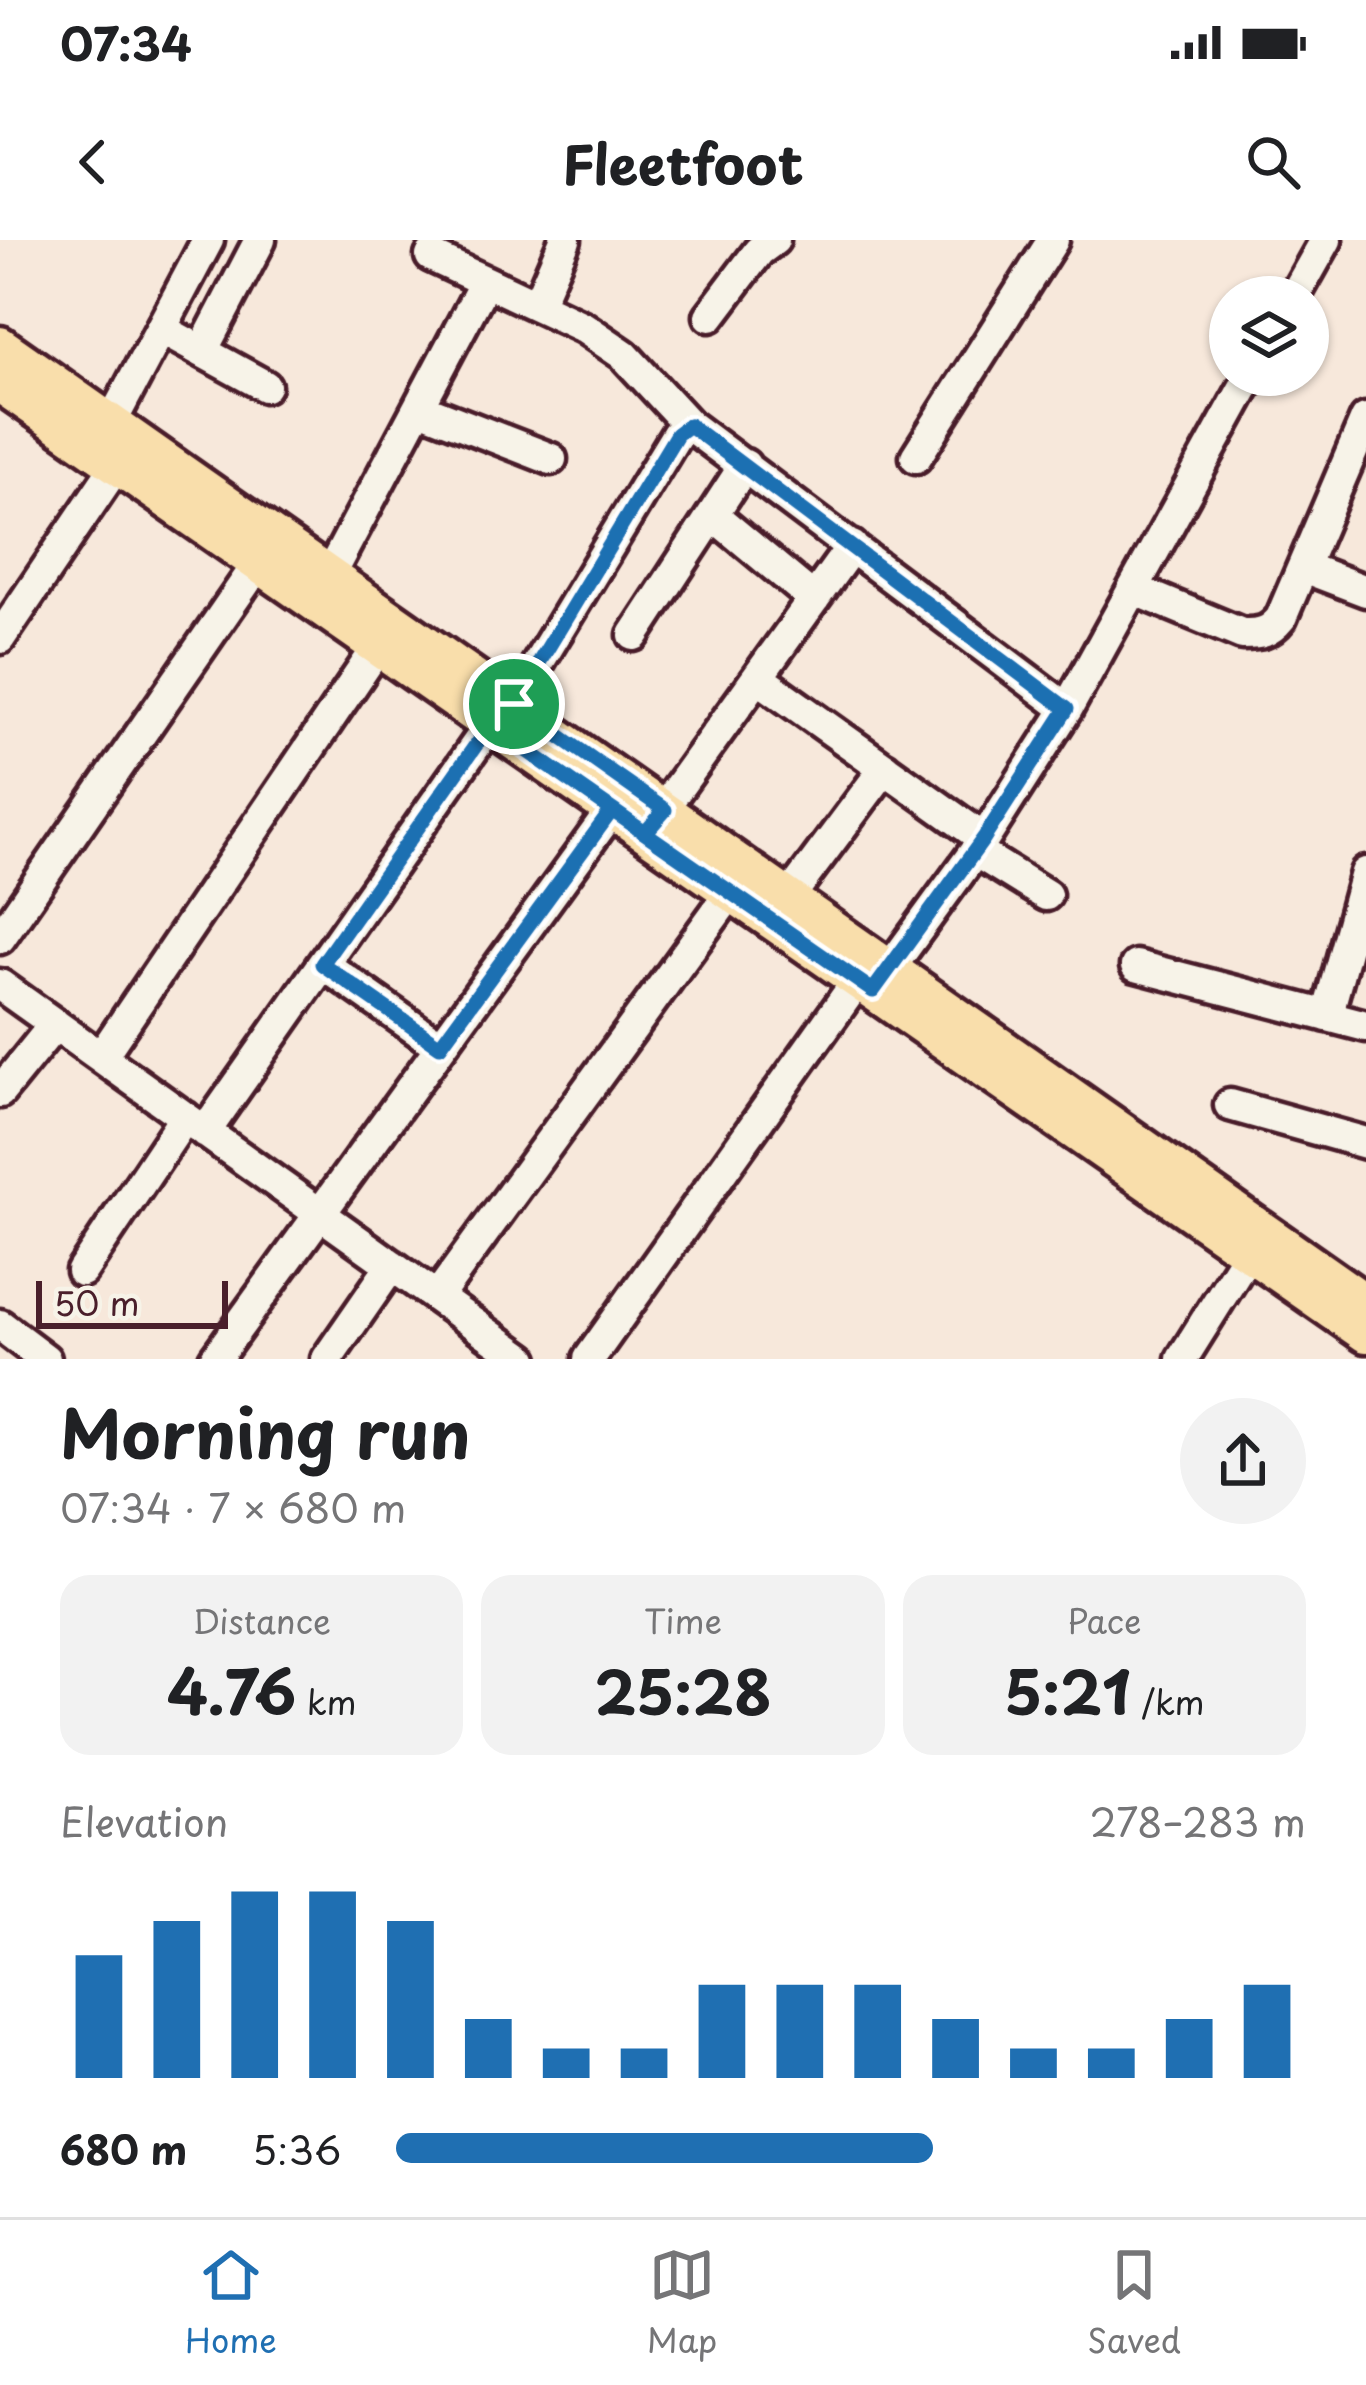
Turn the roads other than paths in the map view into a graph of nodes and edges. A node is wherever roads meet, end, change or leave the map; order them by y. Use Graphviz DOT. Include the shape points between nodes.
graph roads {
  1 [pos="208,240"];
  2 [pos="565,240"];
  3 [pos="774,240"];
  4 [pos="1053,240"];
  5 [pos="1326,240"];
  6 [pos="252,243"];
  7 [pos="431,256"];
  8 [pos="1306,276"];
  9 [pos="485,281"];
  10 [pos="537,305"];
  11 [pos="710,316"];
  12 [pos="161,329"];
  13 [pos="0,345"];
  14 [pos="202,351"];
  15 [pos="0,384"];
  16 [pos="265,386"];
  17 [pos="1239,396"];
  18 [pos="419,408"];
  19 [pos="1366,419"];
  20 [pos="112,421"];
  21 [pos="689,425"];
  22 [pos="916,458"];
  23 [pos="551,459"];
  24 [pos="746,465"];
  25 [pos="116,466"];
  26 [pos="713,515"];
  27 [pos="852,546"];
  28 [pos="258,564"];
  29 [pos="1303,567"];
  30 [pos="330,574"];
  31 [pos="1133,589"];
  32 [pos="1366,591"];
  33 [pos="814,599"];
  34 [pos="634,634"];
  35 [pos="0,638"];
  36 [pos="378,647"];
  37 [pos="758,678"];
  38 [pos="1067,709"];
  39 [pos="502,714"];
  40 [pos="885,769"];
  41 [pos="612,810"];
  42 [pos="655,821"];
  43 [pos="980,845"];
  44 [pos="1366,873"];
  45 [pos="730,892"];
  46 [pos="1046,895"];
  47 [pos="789,897"];
  48 [pos="0,938"];
  49 [pos="322,964"];
  50 [pos="1136,966"];
  51 [pos="874,980"];
  52 [pos="0,985"];
  53 [pos="1327,1016"];
  54 [pos="55,1024"];
  55 [pos="1366,1026"];
  56 [pos="440,1046"];
  57 [pos="101,1057"];
  58 [pos="0,1092"];
  59 [pos="1230,1105"];
  60 [pos="195,1124"];
  61 [pos="1366,1143"];
  62 [pos="318,1213"];
  63 [pos="1249,1252"];
  64 [pos="392,1265"];
  65 [pos="82,1271"];
  66 [pos="437,1298"];
  67 [pos="1366,1303"];
  68 [pos="0,1325"];
  69 [pos="1366,1334"];
  70 [pos="514,1356"];
  71 [pos="45,1359"];
  72 [pos="215,1359"];
  73 [pos="327,1359"];
  74 [pos="589,1359"];
  75 [pos="1182,1359"];
  1 -- 12 [label="street"];
  2 -- 10 [label="street"];
  3 -- 11 [label="street"];
  4 -- 22 [label="street"];
  5 -- 8 [label="street"];
  6 -- 14 [label="street"];
  7 -- 9 [label="street"];
  9 -- 10 [label="street"];
  9 -- 18 [label="street"];
  10 -- 21 [label="street" via="624,355"];
  12 -- 14 [label="street"];
  12 -- 20 [label="street"];
  13 -- 20 [label="main road"];
  14 -- 16 [label="street"];
  15 -- 25 [label="main road"];
  17 -- 31 [label="street"];
  18 -- 23 [label="street"];
  18 -- 30 [label="street"];
  19 -- 29 [label="street"];
  20 -- 30 [label="main road"];
  21 -- 24 [label="street"];
  21 -- 39 [label="street"];
  24 -- 26 [label="street"];
  24 -- 27 [label="street"];
  25 -- 28 [label="main road"];
  25 -- 35 [label="street"];
  26 -- 33 [label="street"];
  26 -- 34 [label="street"];
  27 -- 33 [label="street"];
  27 -- 38 [label="street"];
  28 -- 36 [label="main road"];
  28 -- 48 [label="street"];
  29 -- 31 [label="street" via="1281,619 1260,634 1242,634"];
  29 -- 32 [label="street"];
  30 -- 39 [label="main road"];
  31 -- 38 [label="street"];
  33 -- 37 [label="street"];
  36 -- 39 [label="main road"];
  36 -- 57 [label="street"];
  37 -- 40 [label="street"];
  37 -- 42 [label="street"];
  38 -- 43 [label="street"];
  39 -- 41 [label="main road"];
  39 -- 42 [label="main road"];
  39 -- 49 [label="street"];
  40 -- 43 [label="street"];
  40 -- 47 [label="street"];
  41 -- 42 [label="main road"];
  41 -- 56 [label="street"];
  42 -- 45 [label="main road"];
  42 -- 47 [label="main road"];
  43 -- 46 [label="street"];
  43 -- 51 [label="street"];
  44 -- 53 [label="street"];
  45 -- 51 [label="main road"];
  45 -- 66 [label="street"];
  47 -- 51 [label="main road"];
  49 -- 56 [label="street"];
  49 -- 60 [label="street"];
  50 -- 53 [label="street"];
  51 -- 63 [label="main road"];
  51 -- 67 [label="main road"];
  51 -- 74 [label="street"];
  52 -- 54 [label="street"];
  53 -- 55 [label="street"];
  54 -- 57 [label="street"];
  54 -- 58 [label="street"];
  56 -- 62 [label="street"];
  57 -- 60 [label="street"];
  59 -- 61 [label="street"];
  60 -- 62 [label="street"];
  60 -- 65 [label="street"];
  62 -- 64 [label="street"];
  62 -- 72 [label="street"];
  63 -- 69 [label="main road"];
  63 -- 75 [label="street"];
  64 -- 66 [label="street"];
  64 -- 73 [label="street"];
  66 -- 70 [label="street"];
  68 -- 71 [label="street"];
}
